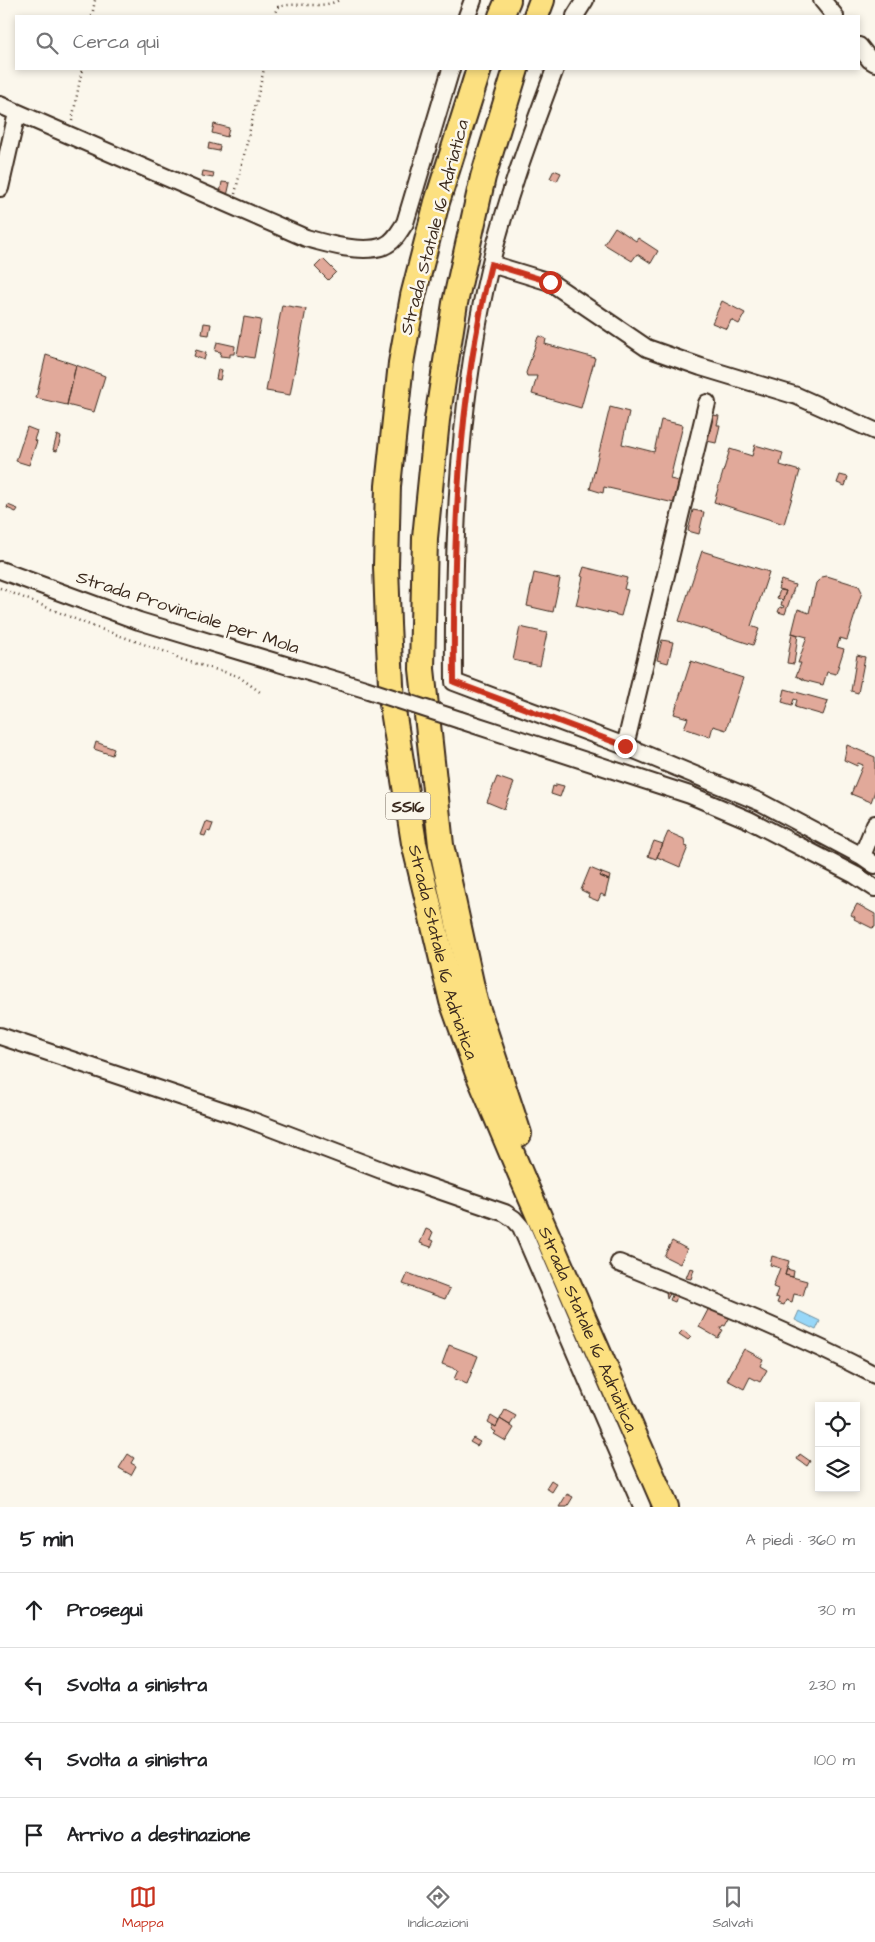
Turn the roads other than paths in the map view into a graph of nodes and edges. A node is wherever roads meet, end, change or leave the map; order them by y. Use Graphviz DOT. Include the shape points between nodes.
graph roads {
  1 [pos="473,0"];
  2 [pos="508,0"];
  3 [pos="542,0"];
  4 [pos="585,0"];
  5 [pos="822,0"];
  6 [pos="467,15"];
  7 [pos="501,15"];
  8 [pos="536,15"];
  9 [pos="576,15"];
  10 [pos="835,15"];
  11 [pos="860,47"];
  12 [pos="875,63"];
  13 [pos="451,70"];
  14 [pos="479,70"];
  15 [pos="516,70"];
  16 [pos="555,70"];
  17 [pos="0,105"];
  18 [pos="17,113"];
  19 [pos="0,188"];
  20 [pos="491,264"];
  21 [pos="707,403"];
  22 [pos="875,431"];
  23 [pos="0,570"];
  24 [pos="625,746"];
  25 [pos="875,824"];
  26 [pos="868,860"];
  27 [pos="875,888"];
  28 [pos="0,1036"];
  29 [pos="619,1263"];
  30 [pos="875,1375"];
  31 [pos="642,1507"];
  32 [pos="666,1507"];
  33 [pos="682,1507"];
  1 -- 6 [label="street"];
  2 -- 7 [label="highway"];
  3 -- 8 [label="highway"];
  4 -- 9 [label="street"];
  5 -- 10 [label="street"];
  11 -- 12 [label="street"];
  13 -- 18 [label="street" via="404,223 395,238 384,246 368,248 331,246 306,238"];
  14 -- 32 [label="highway, Strada Statale 16 Adriatica / SS16" via="437,202 413,296 401,363 388,486 387,605 392,704 414,843 452,1001 477,1071"];
  15 -- 33 [label="highway, Strada Statale 16 Adriatica / SS16" via="482,177 454,303 437,420 425,538 422,669 441,845 475,1001 518,1131"];
  16 -- 20 [label="street" via="523,155"];
  17 -- 18 [label="street"];
  18 -- 19 [label="street"];
  20 -- 22 [label="street" via="550,282 647,348 797,396"];
  20 -- 24 [label="street" via="466,388 459,462 453,592 454,682"];
  21 -- 24 [label="street"];
  23 -- 27 [label="street, Strada Provinciale per Mola, bridge" via="139,621 365,689 690,795 750,820"];
  24 -- 26 [label="street" via="760,802"];
  25 -- 26 [label="street"];
  28 -- 31 [label="street" via="244,1118 514,1218 521,1227"];
  29 -- 30 [label="street" via="821,1347"];
}
